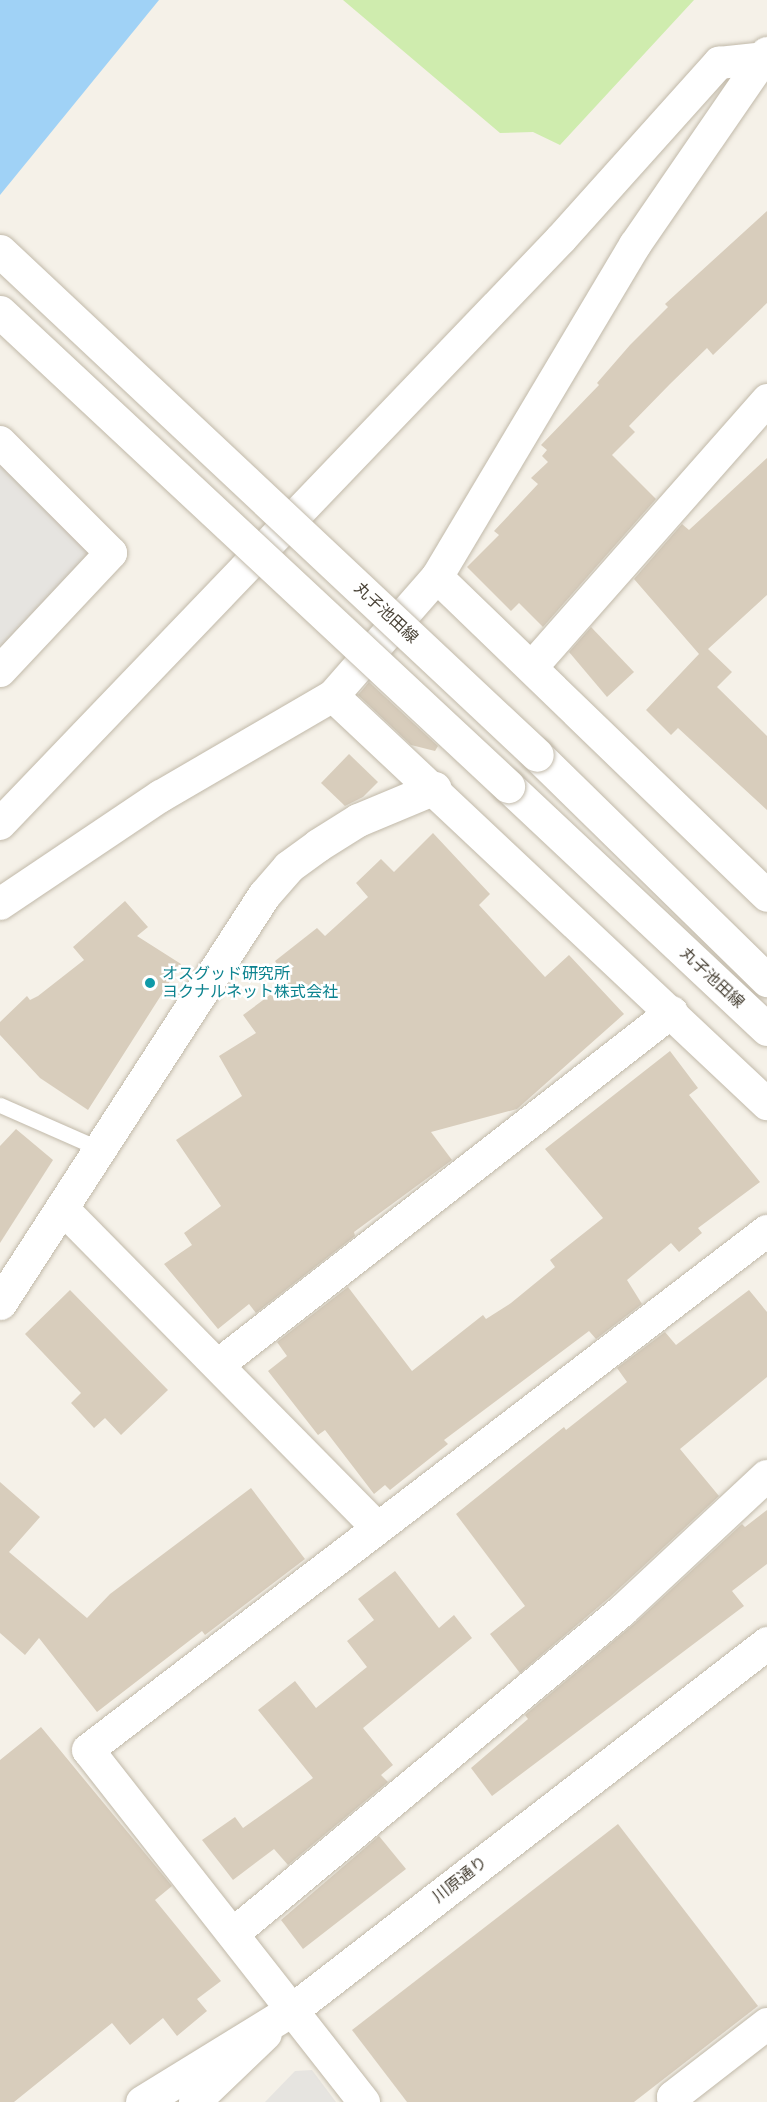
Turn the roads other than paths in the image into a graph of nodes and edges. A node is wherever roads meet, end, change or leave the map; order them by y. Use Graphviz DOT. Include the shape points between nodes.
graph roads {
  1 [pos="765,56"];
  2 [pos="0,251"];
  3 [pos="0,312"];
  4 [pos="767,399"];
  5 [pos="0,442"];
  6 [pos="437,577"];
  7 [pos="532,667"];
  8 [pos="0,671"];
  9 [pos="333,696"];
  10 [pos="435,788"];
  11 [pos="0,824"];
  12 [pos="767,896"];
  13 [pos="0,904"];
  14 [pos="767,980"];
  15 [pos="672,1012"];
  16 [pos="767,1029"];
  17 [pos="767,1104"];
  18 [pos="0,1105"];
  19 [pos="100,1149"];
  20 [pos="63,1209"];
  21 [pos="767,1231"];
  22 [pos="0,1303"];
  23 [pos="218,1365"];
  24 [pos="767,1476"];
  25 [pos="377,1527"];
  26 [pos="767,1643"];
  27 [pos="233,1934"];
  28 [pos="293,2009"];
  29 [pos="767,2024"];
  30 [pos="142,2102"];
  31 [pos="195,2102"];
  32 [pos="364,2102"];
  33 [pos="674,2102"];
  1 -- 6 [label="street" via="635,246"];
  1 -- 11 [label="street" via="719,63 561,239"];
  2 -- 14 [label="street, 丸子池田線, bridge" via="537,755"];
  3 -- 16 [label="street, 丸子池田線, bridge"];
  4 -- 7 [label="street"];
  5 -- 8 [label="street" via="111,553"];
  6 -- 7 [label="street"];
  6 -- 9 [label="street"];
  7 -- 12 [label="street"];
  9 -- 10 [label="street"];
  9 -- 13 [label="street" via="160,796"];
  10 -- 15 [label="street"];
  10 -- 19 [label="street" via="358,820 288,867 235,935"];
  15 -- 17 [label="street"];
  15 -- 23 [label="street"];
  18 -- 19 [label="lane"];
  19 -- 20 [label="street"];
  20 -- 22 [label="street"];
  20 -- 23 [label="street"];
  21 -- 25 [label="street"];
  23 -- 25 [label="street"];
  24 -- 27 [label="street" via="622,1611"];
  25 -- 27 [label="street" via="88,1750"];
  26 -- 28 [label="street, 川原通り"];
  27 -- 28 [label="street"];
  28 -- 30 [label="street, 川原通り"];
  28 -- 31 [label="street"];
  28 -- 32 [label="street"];
  29 -- 33 [label="street" via="674,2097"];
}
